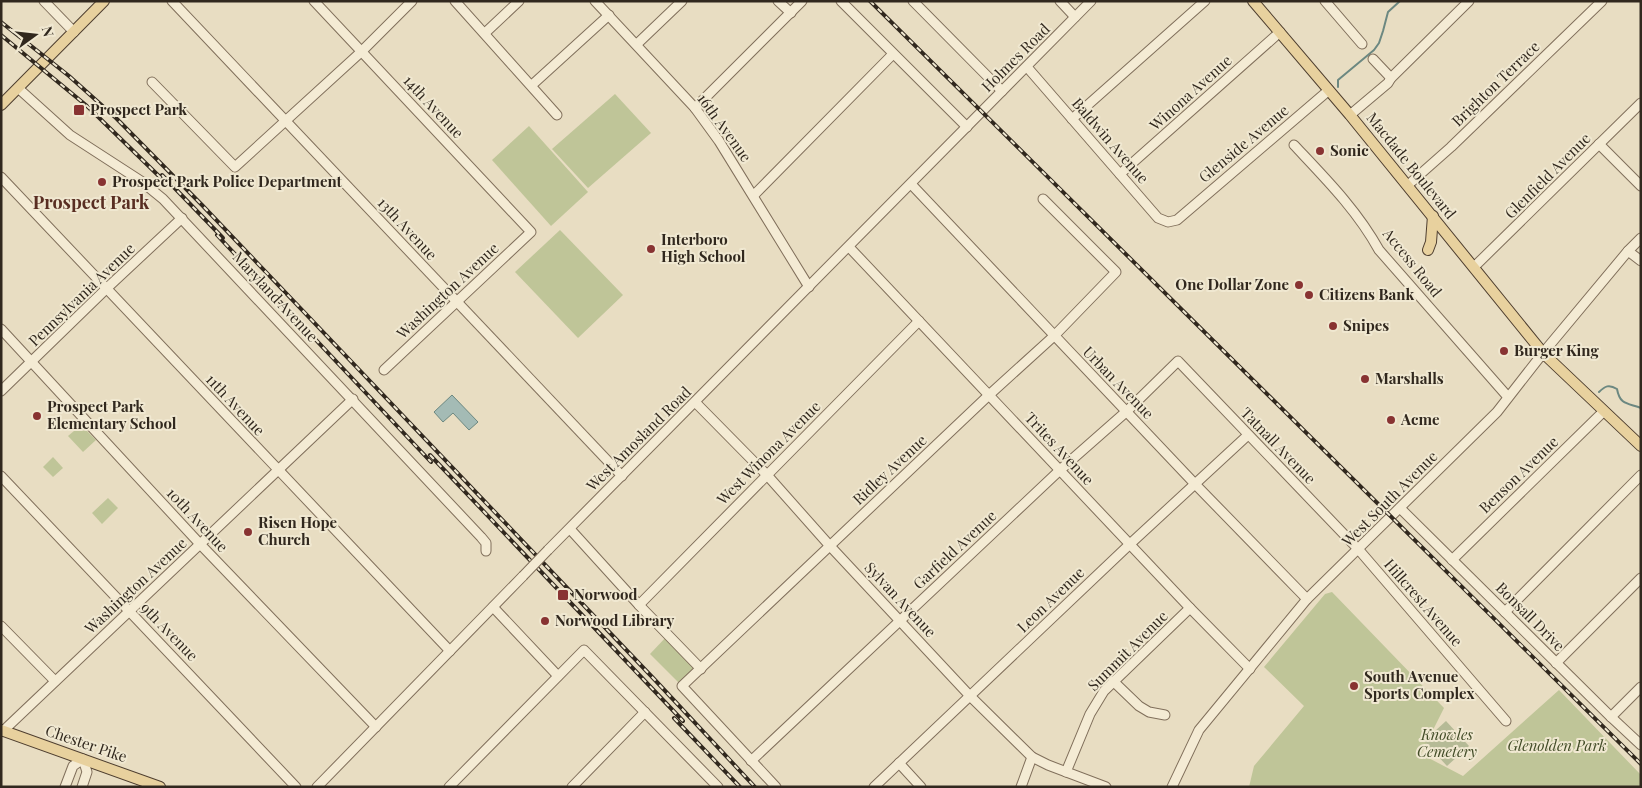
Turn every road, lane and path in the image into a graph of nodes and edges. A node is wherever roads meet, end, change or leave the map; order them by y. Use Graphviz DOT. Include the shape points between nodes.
graph roads {
  1 [pos="44,1"];
  2 [pos="104,1"];
  3 [pos="172,1"];
  4 [pos="314,1"];
  5 [pos="412,1"];
  6 [pos="455,1"];
  7 [pos="519,1"];
  8 [pos="596,1"];
  9 [pos="682,1"];
  10 [pos="778,1"];
  11 [pos="802,1"];
  12 [pos="841,1"];
  13 [pos="913,1"];
  14 [pos="1060,1"];
  15 [pos="1091,1"];
  16 [pos="1205,1"];
  17 [pos="1254,1"];
  18 [pos="1469,1"];
  19 [pos="1602,1"];
  20 [pos="1326,2"];
  21 [pos="791,13"];
  22 [pos="609,15"];
  23 [pos="1075,17"];
  24 [pos="74,32"];
  25 [pos="1280,32"];
  26 [pos="485,33"];
  27 [pos="637,44"];
  28 [pos="1362,44"];
  29 [pos="361,52"];
  30 [pos="894,54"];
  31 [pos="1373,59"];
  32 [pos="1027,67"];
  33 [pos="1391,78"];
  34 [pos="152,82"];
  35 [pos="532,85"];
  36 [pos="18,88"];
  37 [pos="1329,90"];
  38 [pos="1002,91"];
  39 [pos="1641,103"];
  40 [pos="1,105"];
  41 [pos="694,108"];
  42 [pos="982,112"];
  43 [pos="557,115"];
  44 [pos="1350,115"];
  45 [pos="1072,119"];
  46 [pos="286,121"];
  47 [pos="967,127"];
  48 [pos="1600,144"];
  49 [pos="1294,146"];
  50 [pos="1120,174"];
  51 [pos="1,178"];
  52 [pos="910,184"];
  53 [pos="1408,185"];
  54 [pos="1641,186"];
  55 [pos="754,195"];
  56 [pos="1043,199"];
  57 [pos="1433,216"];
  58 [pos="182,218"];
  59 [pos="1177,220"];
  60 [pos="531,232"];
  61 [pos="1641,238"];
  62 [pos="849,247"];
  63 [pos="1428,250"];
  64 [pos="1628,251"];
  65 [pos="1641,262"];
  66 [pos="1474,267"];
  67 [pos="809,287"];
  68 [pos="106,288"];
  69 [pos="456,302"];
  70 [pos="919,321"];
  71 [pos="1,329"];
  72 [pos="1054,336"];
  73 [pos="1543,352"];
  74 [pos="1178,360"];
  75 [pos="32,362"];
  76 [pos="384,370"];
  77 [pos="1,391"];
  78 [pos="989,395"];
  79 [pos="1508,398"];
  80 [pos="353,399"];
  81 [pos="695,402"];
  82 [pos="1127,411"];
  83 [pos="1604,411"];
  84 [pos="1248,435"];
  85 [pos="1641,446"];
  86 [pos="1060,470"];
  87 [pos="278,471"];
  88 [pos="1641,474"];
  89 [pos="767,475"];
  90 [pos="1,476"];
  91 [pos="622,476"];
  92 [pos="1195,484"];
  93 [pos="1400,508"];
  94 [pos="570,529"];
  95 [pos="200,544"];
  96 [pos="1130,544"];
  97 [pos="830,546"];
  98 [pos="1359,550"];
  99 [pos="486,551"];
  100 [pos="1452,560"];
  101 [pos="1641,578"];
  102 [pos="1307,599"];
  103 [pos="639,605"];
  104 [pos="493,607"];
  105 [pos="1190,608"];
  106 [pos="130,611"];
  107 [pos="1505,612"];
  108 [pos="900,620"];
  109 [pos="1,626"];
  110 [pos="450,651"];
  111 [pos="1556,663"];
  112 [pos="701,669"];
  113 [pos="1250,669"];
  114 [pos="558,676"];
  115 [pos="55,681"];
  116 [pos="1113,681"];
  117 [pos="1641,687"];
  118 [pos="970,696"];
  119 [pos="645,712"];
  120 [pos="1165,715"];
  121 [pos="1611,717"];
  122 [pos="1506,721"];
  123 [pos="376,727"];
  124 [pos="2,731"];
  125 [pos="1641,744"];
  126 [pos="1032,757"];
  127 [pos="83,759"];
  128 [pos="751,761"];
  129 [pos="899,763"];
  130 [pos="1066,772"];
  131 [pos="1096,785"];
  132 [pos="65,787"];
  133 [pos="82,787"];
  134 [pos="160,787"];
  135 [pos="296,787"];
  136 [pos="317,787"];
  137 [pos="449,787"];
  138 [pos="572,787"];
  139 [pos="718,787"];
  140 [pos="776,787"];
  141 [pos="874,787"];
  142 [pos="921,787"];
  143 [pos="1021,787"];
  144 [pos="1106,787"];
  145 [pos="1172,787"];
  1 -- 24 [label="street"];
  2 -- 24 [label="main road"];
  3 -- 46 [label="street, 13th Avenue"];
  4 -- 29 [label="street, 14th Avenue"];
  5 -- 29 [label="street"];
  6 -- 26 [label="street"];
  7 -- 26 [label="street"];
  8 -- 22 [label="street, 16th Avenue"];
  9 -- 27 [label="street"];
  10 -- 21 [label="street"];
  11 -- 21 [label="street"];
  12 -- 30 [label="street"];
  13 -- 38 [label="street"];
  14 -- 23 [label="street"];
  15 -- 23 [label="street, Holmes Road"];
  16 -- 45 [label="street"];
  17 -- 25 [label="main road, Macdade Boulevard"];
  18 -- 33 [label="street"];
  19 -- 53 [label="street, Brighton Terrace"];
  20 -- 28 [label="street"];
  21 -- 41 [label="street"];
  22 -- 27 [label="street, 16th Avenue"];
  22 -- 35 [label="street"];
  23 -- 32 [label="street, Holmes Road"];
  24 -- 36 [label="main road"];
  25 -- 37 [label="main road, Macdade Boulevard"];
  25 -- 50 [label="street, Winona Avenue"];
  26 -- 35 [label="street"];
  27 -- 41 [label="street, 16th Avenue"];
  29 -- 46 [label="street"];
  29 -- 60 [label="street, 14th Avenue"];
  30 -- 47 [label="street"];
  30 -- 55 [label="street"];
  31 -- 33 [label="street"];
  32 -- 38 [label="street, Holmes Road"];
  32 -- 45 [label="street, Baldwin Avenue"];
  33 -- 44 [label="street"];
  34 -- 46 [label="street" via="235,167"];
  35 -- 43 [label="street"];
  36 -- 40 [label="main road"];
  36 -- 58 [label="street, Maryland Avenue" via="70,135 141,181"];
  37 -- 44 [label="main road, Macdade Boulevard"];
  37 -- 59 [label="street, Glenside Avenue"];
  38 -- 42 [label="street, Holmes Road"];
  39 -- 48 [label="street, Glenfield Avenue"];
  41 -- 55 [label="street, 16th Avenue"];
  42 -- 47 [label="street, West Amosland Road"];
  44 -- 53 [label="main road, Macdade Boulevard"];
  45 -- 50 [label="street, Baldwin Avenue"];
  46 -- 69 [label="street, 13th Avenue"];
  47 -- 52 [label="street, West Amosland Road"];
  48 -- 54 [label="street"];
  48 -- 66 [label="street, Glenfield Avenue"];
  49 -- 79 [label="street, Access Road" via="1322,174 1365,225 1379,250"];
  50 -- 59 [label="street, Baldwin Avenue" via="1158,218 1168,222"];
  51 -- 68 [label="street, 11th Avenue"];
  52 -- 62 [label="street, West Amosland Road"];
  52 -- 72 [label="street, Urban Avenue"];
  53 -- 57 [label="main road, Macdade Boulevard"];
  55 -- 67 [label="street, 16th Avenue"];
  56 -- 72 [label="street, Ridley Avenue" via="1116,272"];
  57 -- 63 [label="main road"];
  57 -- 66 [label="main road, Macdade Boulevard"];
  58 -- 68 [label="street, Pennsylvania Avenue"];
  58 -- 80 [label="street, Maryland Avenue"];
  60 -- 69 [label="street, Washington Avenue"];
  61 -- 64 [label="street, West South Avenue"];
  62 -- 67 [label="street, West Amosland Road"];
  62 -- 70 [label="street, Trites Avenue"];
  64 -- 65 [label="street"];
  64 -- 73 [label="street, West South Avenue"];
  66 -- 73 [label="main road, Macdade Boulevard"];
  67 -- 81 [label="street, West Amosland Road"];
  68 -- 75 [label="street, Pennsylvania Avenue"];
  68 -- 87 [label="street, 11th Avenue"];
  69 -- 76 [label="street, Washington Avenue"];
  69 -- 91 [label="street, 13th Avenue"];
  70 -- 78 [label="street, Trites Avenue"];
  70 -- 89 [label="street, West Winona Avenue"];
  71 -- 75 [label="street, 10th Avenue"];
  72 -- 78 [label="street, Ridley Avenue"];
  72 -- 82 [label="street, Urban Avenue"];
  73 -- 79 [label="street, West South Avenue"];
  73 -- 83 [label="main road, Macdade Boulevard"];
  74 -- 82 [label="street, Garfield Avenue"];
  74 -- 84 [label="street, Tatnall Avenue"];
  75 -- 77 [label="street, Pennsylvania Avenue"];
  75 -- 95 [label="street, 10th Avenue"];
  78 -- 86 [label="street, Trites Avenue"];
  78 -- 97 [label="street, Ridley Avenue"];
  79 -- 93 [label="street, West South Avenue"];
  80 -- 87 [label="street, Washington Avenue"];
  80 -- 99 [label="street, Maryland Avenue" via="481,537 486,543"];
  81 -- 89 [label="street, Sylvan Avenue"];
  81 -- 91 [label="street, West Amosland Road"];
  82 -- 86 [label="street, Garfield Avenue"];
  82 -- 92 [label="street, Urban Avenue"];
  83 -- 85 [label="main road, Macdade Boulevard"];
  83 -- 100 [label="street, Benson Avenue"];
  84 -- 92 [label="street, Leon Avenue"];
  84 -- 98 [label="street, Tatnall Avenue"];
  86 -- 96 [label="street, Trites Avenue"];
  86 -- 108 [label="street, Garfield Avenue"];
  87 -- 95 [label="street, Washington Avenue"];
  87 -- 110 [label="street, 11th Avenue"];
  88 -- 107 [label="street"];
  89 -- 97 [label="street, Sylvan Avenue"];
  89 -- 103 [label="street, West Winona Avenue"];
  90 -- 106 [label="street, 9th Avenue"];
  91 -- 94 [label="street, West Amosland Road"];
  92 -- 96 [label="street, Leon Avenue"];
  92 -- 102 [label="street, Urban Avenue"];
  93 -- 98 [label="street, West South Avenue"];
  93 -- 100 [label="street, Bonsall Drive"];
  94 -- 103 [label="street"];
  94 -- 104 [label="street, West Amosland Road, bridge"];
  95 -- 106 [label="street, Washington Avenue"];
  95 -- 123 [label="street, 10th Avenue"];
  96 -- 105 [label="street, Trites Avenue"];
  96 -- 118 [label="street, Leon Avenue"];
  97 -- 108 [label="street, Sylvan Avenue"];
  97 -- 112 [label="street, Ridley Avenue"];
  98 -- 102 [label="street, West South Avenue"];
  98 -- 122 [label="street, Hillcrest Avenue"];
  100 -- 107 [label="street, Bonsall Drive"];
  101 -- 111 [label="street"];
  102 -- 113 [label="street, West South Avenue"];
  103 -- 112 [label="street"];
  104 -- 110 [label="street, West Amosland Road"];
  104 -- 114 [label="street"];
  105 -- 113 [label="street, Trites Avenue"];
  105 -- 116 [label="street, Summit Avenue"];
  106 -- 115 [label="street, Washington Avenue"];
  106 -- 135 [label="street, 9th Avenue"];
  107 -- 111 [label="street, Bonsall Drive"];
  108 -- 118 [label="street, Sylvan Avenue"];
  108 -- 128 [label="street, Garfield Avenue"];
  109 -- 115 [label="street"];
  110 -- 123 [label="street, West Amosland Road"];
  111 -- 121 [label="street, Bonsall Drive"];
  112 -- 128 [label="street, Ridley Avenue" via="682,686"];
  113 -- 145 [label="street, West South Avenue" via="1199,730"];
  114 -- 119 [label="street" via="584,650"];
  114 -- 137 [label="street"];
  115 -- 124 [label="street, Washington Avenue"];
  116 -- 120 [label="street" via="1139,706"];
  116 -- 130 [label="street, Summit Avenue" via="1090,714"];
  117 -- 121 [label="street"];
  118 -- 126 [label="street, Sylvan Avenue"];
  118 -- 129 [label="street, Leon Avenue"];
  119 -- 138 [label="street"];
  119 -- 139 [label="street"];
  121 -- 125 [label="street, Bonsall Drive"];
  123 -- 136 [label="street, West Amosland Road"];
  124 -- 127 [label="main road, Chester Pike"];
  126 -- 130 [label="street, Sylvan Avenue"];
  126 -- 143 [label="street"];
  127 -- 132 [label="street" via="72,766"];
  127 -- 133 [label="street" via="87,772"];
  127 -- 134 [label="main road, Chester Pike"];
  128 -- 140 [label="street"];
  129 -- 141 [label="street, Leon Avenue"];
  129 -- 142 [label="street"];
  130 -- 131 [label="street, Sylvan Avenue"];
  131 -- 144 [label="street, Sylvan Avenue"];
}
